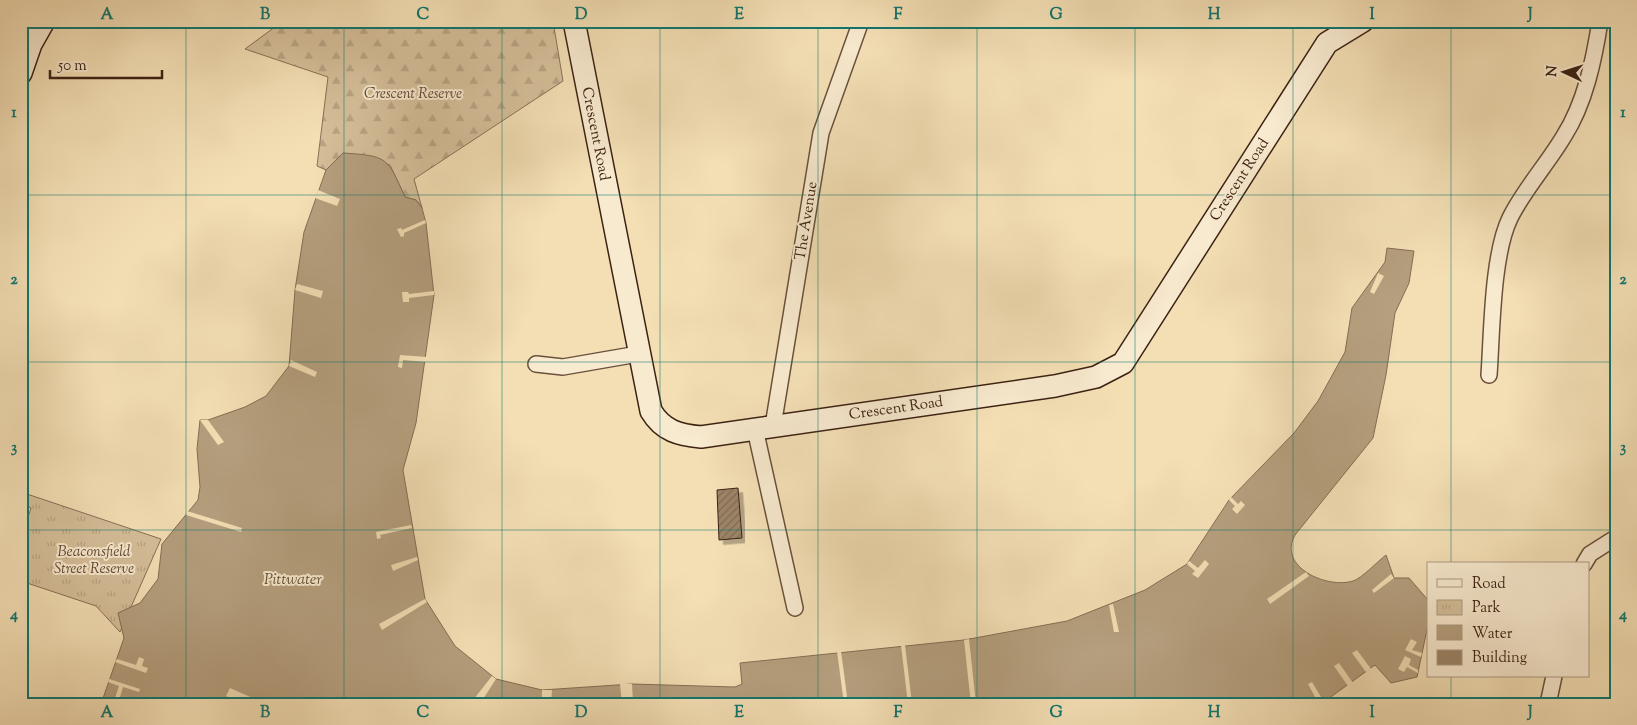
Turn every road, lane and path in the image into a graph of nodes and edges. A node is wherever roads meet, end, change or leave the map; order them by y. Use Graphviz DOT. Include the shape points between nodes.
graph roads {
  1 [pos="44,21"];
  2 [pos="574,21"];
  3 [pos="861,21"];
  4 [pos="1363,21"];
  5 [pos="1600,21"];
  6 [pos="21,73"];
  7 [pos="638,354"];
  8 [pos="536,364"];
  9 [pos="1489,375"];
  10 [pos="764,428"];
  11 [pos="1612,540"];
  12 [pos="1585,562"];
  13 [pos="795,608"];
  14 [pos="1554,678"];
  15 [pos="1548,704"];
  1 -- 6 [label="street" via="30,44"];
  2 -- 7 [label="street, Crescent Road"];
  3 -- 10 [label="street, The Avenue" via="821,133"];
  4 -- 10 [label="street, Crescent Road" via="1327,42 1123,363 1096,377 1055,386"];
  5 -- 9 [label="street" via="1597,45 1582,96 1566,135 1510,219 1498,259"];
  7 -- 8 [label="street" via="563,367"];
  7 -- 10 [label="street, Crescent Road" via="651,412 669,431 701,437"];
  10 -- 13 [label="street, The Avenue"];
  11 -- 12 [label="street" via="1590,554"];
  14 -- 15 [label="street"];
}
